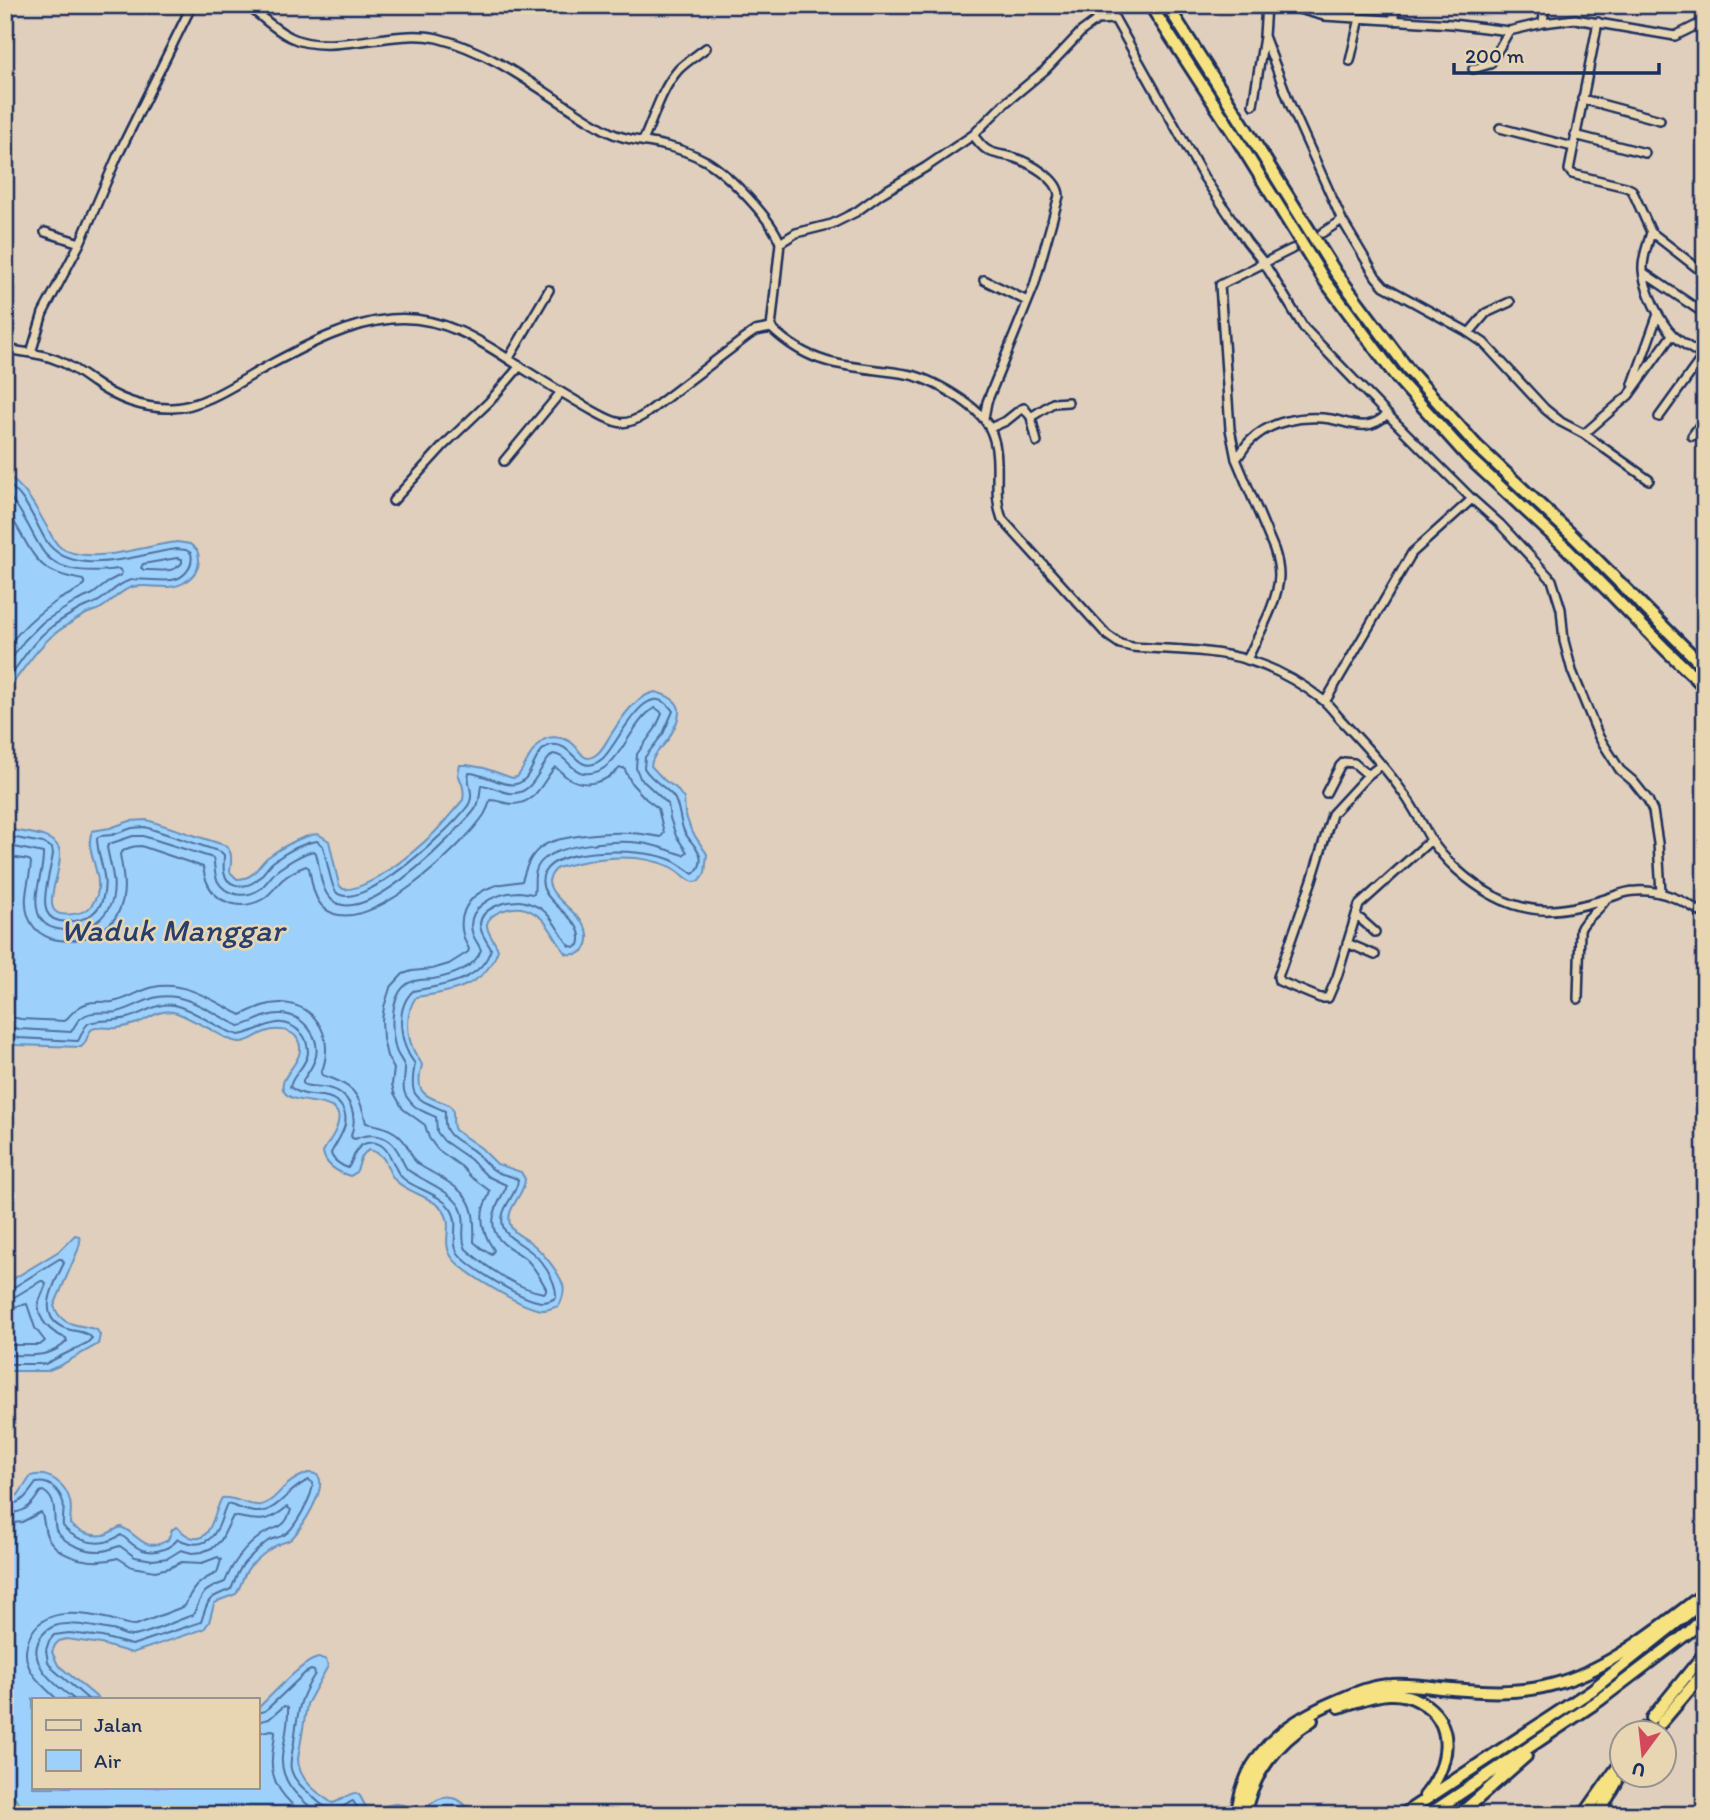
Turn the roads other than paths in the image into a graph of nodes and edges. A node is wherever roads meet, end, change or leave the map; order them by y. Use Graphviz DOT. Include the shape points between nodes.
graph roads {
  1 [pos="192,5"];
  2 [pos="247,5"];
  3 [pos="1109,5"];
  4 [pos="1150,5"];
  5 [pos="1167,5"];
  6 [pos="1266,5"];
  7 [pos="1284,5"];
  8 [pos="1396,5"];
  9 [pos="1545,5"];
  10 [pos="1360,18"];
  11 [pos="1115,19"];
  12 [pos="1393,21"];
  13 [pos="1598,22"];
  14 [pos="1543,23"];
  15 [pos="1704,23"];
  16 [pos="1509,31"];
  17 [pos="1264,36"];
  18 [pos="706,48"];
  19 [pos="1350,61"];
  20 [pos="1473,69"];
  21 [pos="1582,99"];
  22 [pos="1253,105"];
  23 [pos="1660,120"];
  24 [pos="1500,128"];
  25 [pos="973,135"];
  26 [pos="1575,135"];
  27 [pos="643,141"];
  28 [pos="1573,147"];
  29 [pos="1645,153"];
  30 [pos="1342,220"];
  31 [pos="1651,232"];
  32 [pos="45,233"];
  33 [pos="1322,233"];
  34 [pos="80,243"];
  35 [pos="780,243"];
  36 [pos="1292,249"];
  37 [pos="1264,263"];
  38 [pos="1643,272"];
  39 [pos="1705,274"];
  40 [pos="984,280"];
  41 [pos="548,290"];
  42 [pos="1027,300"];
  43 [pos="1510,302"];
  44 [pos="1658,313"];
  45 [pos="1705,314"];
  46 [pos="771,328"];
  47 [pos="1469,333"];
  48 [pos="1672,335"];
  49 [pos="5,349"];
  50 [pos="31,354"];
  51 [pos="1704,357"];
  52 [pos="509,358"];
  53 [pos="520,366"];
  54 [pos="561,392"];
  55 [pos="1629,395"];
  56 [pos="1068,402"];
  57 [pos="1387,414"];
  58 [pos="1031,417"];
  59 [pos="1660,417"];
  60 [pos="984,418"];
  61 [pos="1705,418"];
  62 [pos="990,428"];
  63 [pos="1584,434"];
  64 [pos="1692,436"];
  65 [pos="1037,442"];
  66 [pos="1236,459"];
  67 [pos="504,461"];
  68 [pos="1648,480"];
  69 [pos="1472,499"];
  70 [pos="393,501"];
  71 [pos="1247,660"];
  72 [pos="1705,668"];
  73 [pos="1705,687"];
  74 [pos="1325,702"];
  75 [pos="1381,765"];
  76 [pos="1368,775"];
  77 [pos="1326,793"];
  78 [pos="1431,840"];
  79 [pos="1661,893"];
  80 [pos="1607,899"];
  81 [pos="1356,915"];
  82 [pos="1705,915"];
  83 [pos="1375,932"];
  84 [pos="1347,943"];
  85 [pos="1375,955"];
  86 [pos="1578,999"];
  87 [pos="1705,1596"];
  88 [pos="1705,1617"];
  89 [pos="1705,1653"];
  90 [pos="1705,1671"];
  91 [pos="1557,1728"];
  92 [pos="1608,1787"];
  93 [pos="1608,1788"];
  94 [pos="1610,1788"];
  95 [pos="1419,1804"];
  96 [pos="1237,1815"];
  97 [pos="1245,1815"];
  98 [pos="1402,1815"];
  99 [pos="1428,1815"];
  100 [pos="1459,1815"];
  101 [pos="1584,1815"];
  102 [pos="1590,1815"];
  103 [pos="1600,1815"];
  1 -- 34 [label="street"];
  2 -- 27 [label="street" via="290,37 311,44 418,36 460,46 520,74 609,132"];
  3 -- 11 [label="street"];
  4 -- 73 [label="highway" via="1325,281 1397,377 1467,456"];
  5 -- 72 [label="highway" via="1336,273 1408,369 1478,446"];
  6 -- 17 [label="street"];
  7 -- 10 [label="street" via="1324,16"];
  8 -- 12 [label="street"];
  9 -- 14 [label="street"];
  10 -- 12 [label="street"];
  10 -- 19 [label="street"];
  11 -- 25 [label="street" via="1097,20 1082,31"];
  11 -- 37 [label="street" via="1203,176"];
  12 -- 16 [label="street"];
  13 -- 14 [label="street"];
  13 -- 15 [label="street" via="1670,36"];
  13 -- 21 [label="street"];
  14 -- 16 [label="street"];
  16 -- 20 [label="street" via="1490,64"];
  17 -- 22 [label="street"];
  17 -- 30 [label="street"];
  18 -- 27 [label="street" via="672,79"];
  21 -- 23 [label="street"];
  21 -- 26 [label="street"];
  24 -- 28 [label="street"];
  25 -- 35 [label="street" via="856,212"];
  25 -- 42 [label="street" via="986,150 1016,158 1050,178 1059,190"];
  26 -- 28 [label="street"];
  26 -- 29 [label="street"];
  27 -- 35 [label="street" via="683,151 713,166 764,216"];
  28 -- 31 [label="street" via="1570,172 1630,188"];
  30 -- 33 [label="street"];
  30 -- 47 [label="street" via="1380,282"];
  31 -- 38 [label="street"];
  31 -- 39 [label="street"];
  32 -- 34 [label="street"];
  34 -- 50 [label="street" via="43,313"];
  35 -- 46 [label="street"];
  36 -- 37 [label="street"];
  37 -- 57 [label="street" via="1304,328"];
  37 -- 66 [label="street" via="1220,285"];
  38 -- 44 [label="street"];
  38 -- 45 [label="street"];
  40 -- 42 [label="street"];
  41 -- 52 [label="street"];
  42 -- 60 [label="street"];
  43 -- 47 [label="street" via="1486,313"];
  44 -- 48 [label="street"];
  44 -- 55 [label="street"];
  46 -- 54 [label="street" via="749,335 630,423 613,421"];
  46 -- 60 [label="street" via="803,352 826,361 912,375 962,399"];
  47 -- 63 [label="street" via="1545,410"];
  48 -- 51 [label="street"];
  48 -- 55 [label="street"];
  49 -- 50 [label="street"];
  50 -- 52 [label="street" via="58,360 128,402 175,408 205,400 327,336 389,319 447,326"];
  51 -- 59 [label="street"];
  52 -- 53 [label="street"];
  53 -- 54 [label="street"];
  53 -- 70 [label="street"];
  54 -- 67 [label="street"];
  55 -- 63 [label="street"];
  56 -- 58 [label="street" via="1053,404"];
  57 -- 66 [label="street" via="1358,426 1331,419 1282,422 1264,429"];
  57 -- 69 [label="street"];
  58 -- 62 [label="street" via="1021,409"];
  58 -- 65 [label="street"];
  60 -- 62 [label="street"];
  61 -- 64 [label="street"];
  62 -- 71 [label="street" via="997,454 1002,519 1107,635 1132,647"];
  63 -- 68 [label="street"];
  66 -- 71 [label="street" via="1278,564 1277,588"];
  69 -- 74 [label="street" via="1412,553"];
  69 -- 79 [label="street" via="1552,580 1572,671 1599,737 1653,811"];
  71 -- 74 [label="street" via="1286,676"];
  74 -- 75 [label="street"];
  75 -- 76 [label="street"];
  75 -- 78 [label="street"];
  76 -- 77 [label="street" via="1354,763 1344,762"];
  76 -- 84 [label="street" via="1332,814 1279,981 1327,999"];
  78 -- 80 [label="street" via="1481,889 1518,906 1554,911"];
  78 -- 81 [label="street" via="1361,903"];
  79 -- 80 [label="street" via="1634,891"];
  79 -- 82 [label="street"];
  80 -- 86 [label="street" via="1580,930"];
  81 -- 83 [label="street"];
  81 -- 84 [label="street"];
  84 -- 85 [label="street"];
  87 -- 95 [label="highway" via="1592,1690"];
  87 -- 96 [label="highway" via="1603,1665 1551,1685 1498,1692 1390,1685 1306,1714 1270,1742 1255,1762 1243,1785"];
  88 -- 91 [label="highway"];
  89 -- 90 [label="highway" via="1656,1720"];
  91 -- 99 [label="highway"];
  91 -- 100 [label="highway"];
  92 -- 101 [label="highway"];
  93 -- 102 [label="highway"];
  94 -- 103 [label="highway"];
  95 -- 97 [label="highway" via="1441,1772 1443,1728 1426,1705 1392,1693 1333,1709 1291,1734 1263,1767"];
  95 -- 98 [label="highway"];
}
